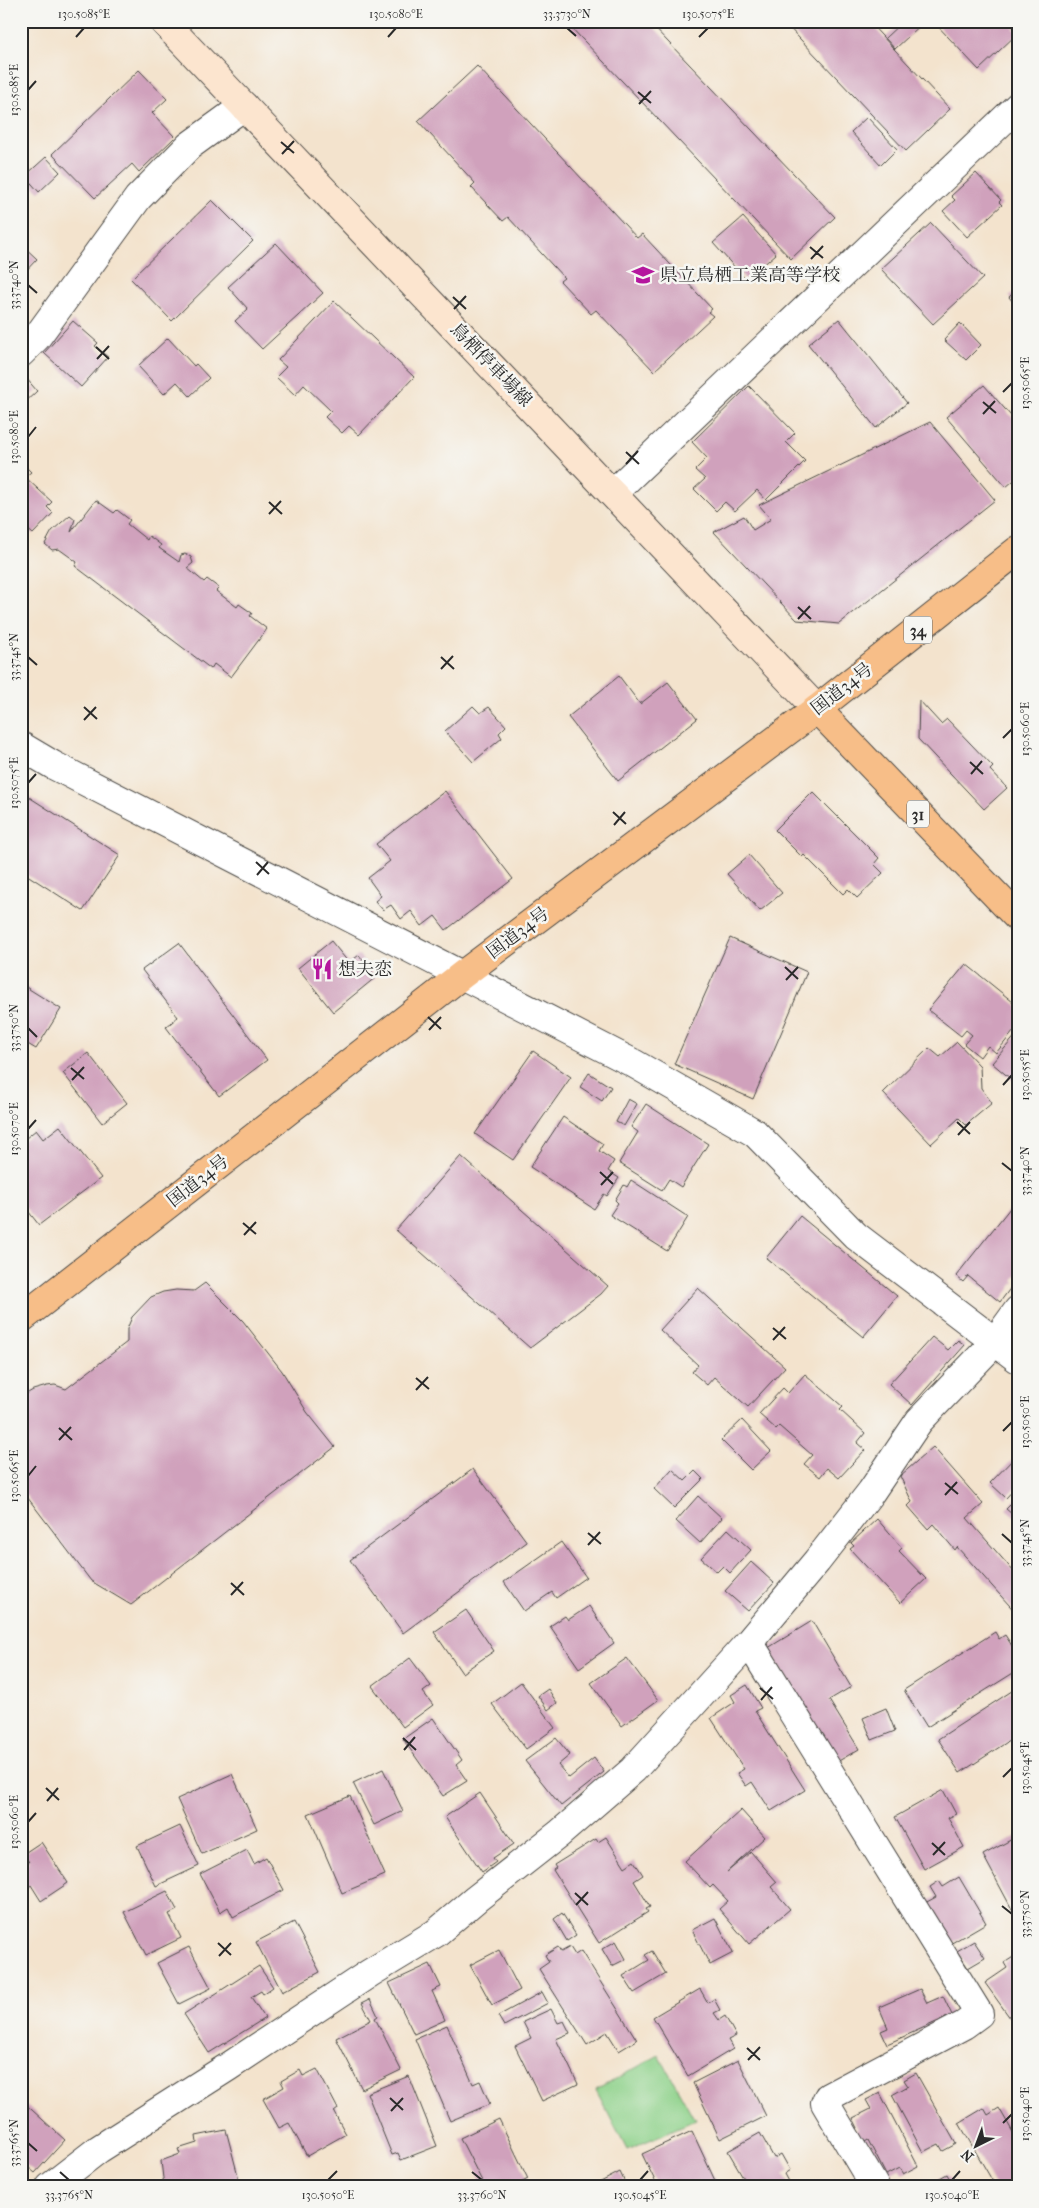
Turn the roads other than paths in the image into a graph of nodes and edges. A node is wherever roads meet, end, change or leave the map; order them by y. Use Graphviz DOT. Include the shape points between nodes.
graph roads {
  1 [pos="163,21"];
  2 [pos="244,106"];
  3 [pos="1018,106"];
  4 [pos="21,353"];
  5 [pos="613,493"];
  6 [pos="1018,550"];
  7 [pos="817,709"];
  8 [pos="21,746"];
  9 [pos="1018,918"];
  10 [pos="462,975"];
  11 [pos="1018,1310"];
  12 [pos="21,1319"];
  13 [pos="994,1343"];
  14 [pos="1018,1359"];
  15 [pos="749,1642"];
  16 [pos="50,2187"];
  17 [pos="875,2187"];
  1 -- 2 [label="main road, 鳥栖停車場線"];
  2 -- 4 [label="street" via="189,146 138,198 37,337"];
  2 -- 5 [label="main road, 鳥栖停車場線"];
  3 -- 5 [label="street"];
  5 -- 7 [label="main road, 鳥栖停車場線"];
  6 -- 7 [label="main road, 国道34号 / 34"];
  7 -- 9 [label="main road, 31"];
  7 -- 10 [label="main road, 国道34号 / 34"];
  8 -- 10 [label="street" via="61,770"];
  10 -- 12 [label="main road, 国道34号 / 34"];
  10 -- 13 [label="street" via="633,1063 755,1133 856,1236"];
  11 -- 13 [label="street"];
  13 -- 14 [label="street"];
  13 -- 15 [label="street" via="919,1421 871,1492"];
  15 -- 16 [label="street" via="633,1770 560,1834 436,1933 99,2148"];
  15 -- 17 [label="street" via="979,2014 828,2097 825,2103"];
}
